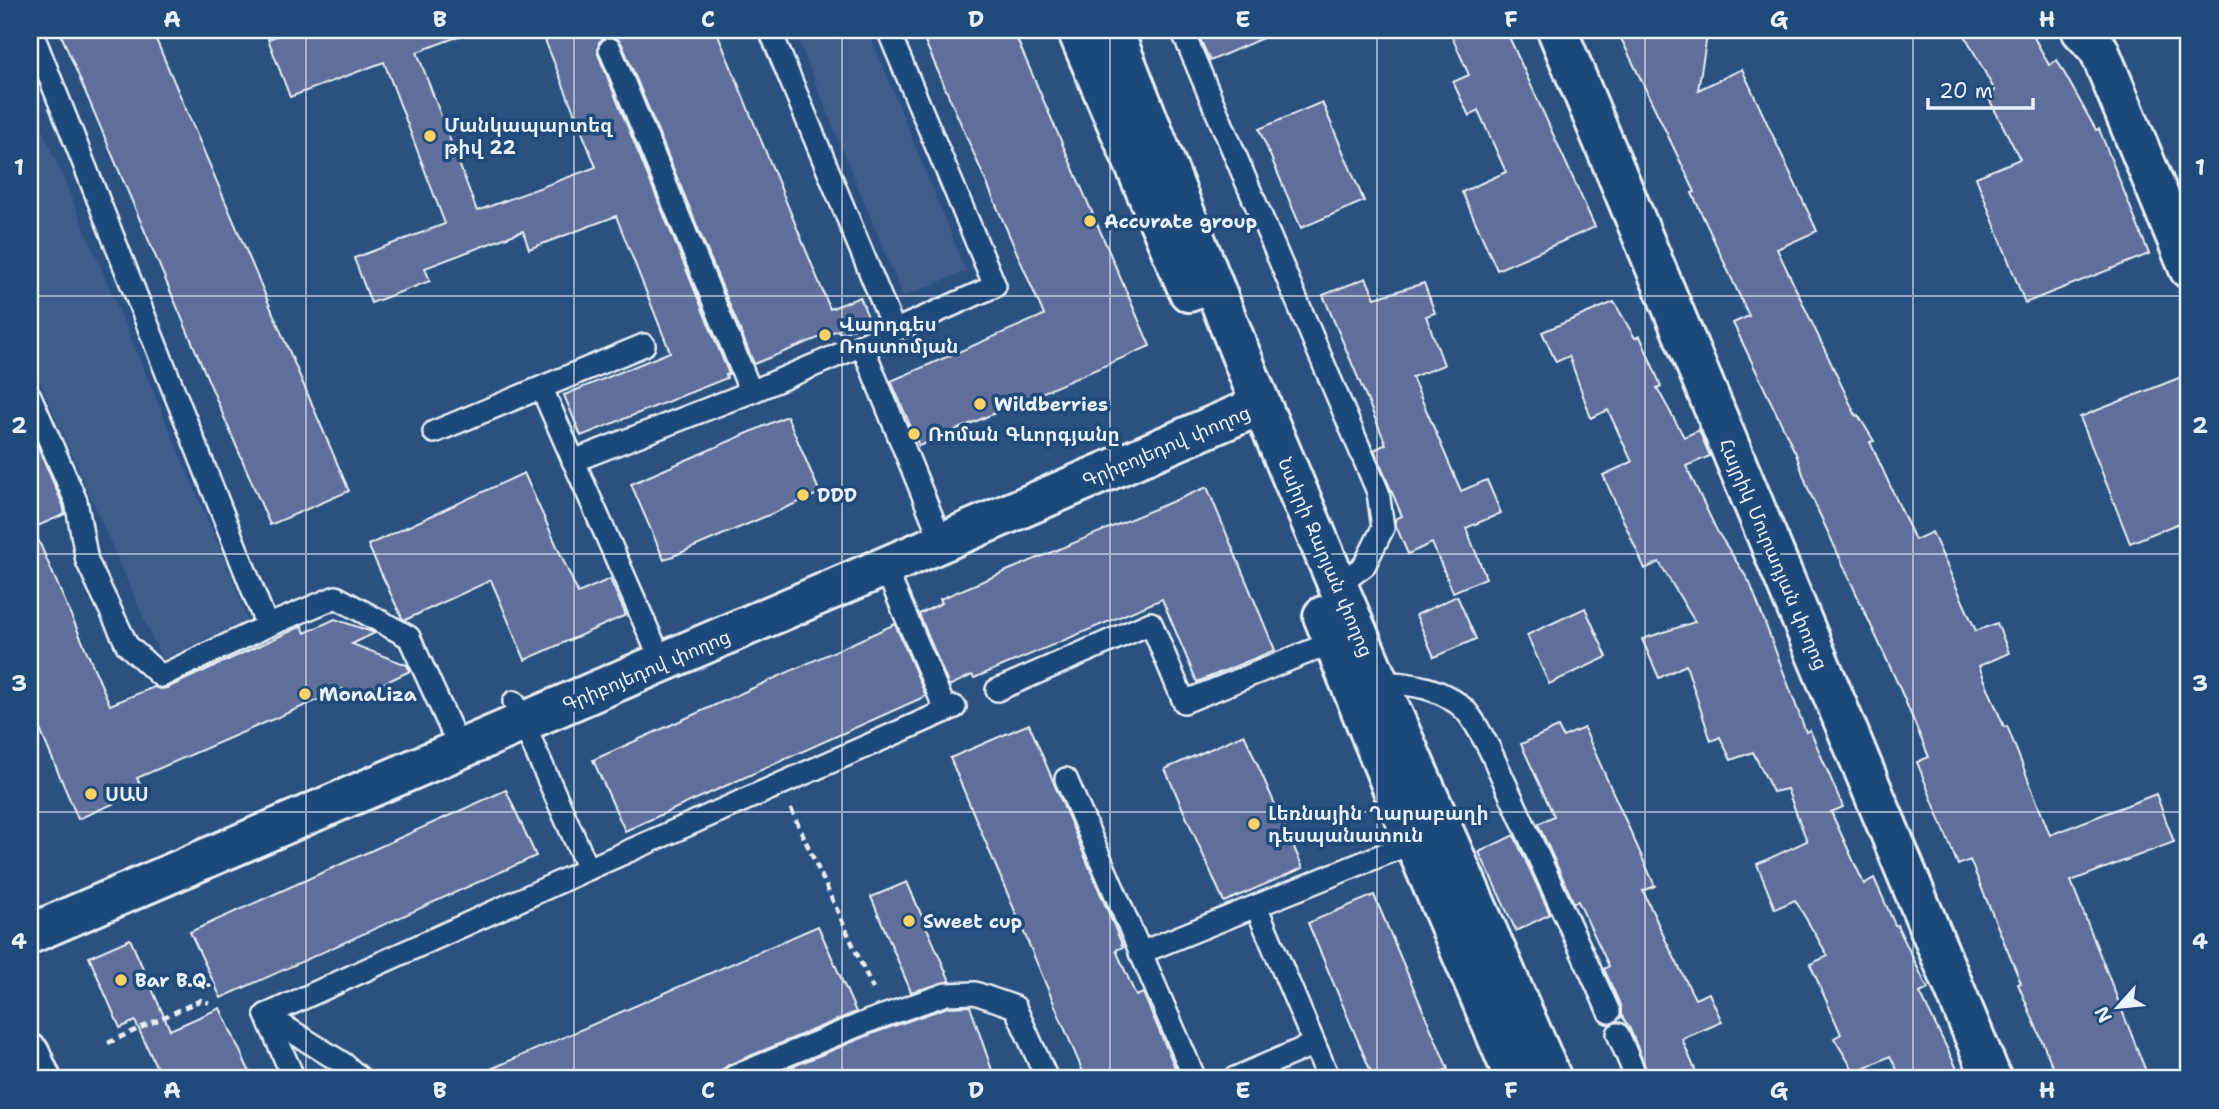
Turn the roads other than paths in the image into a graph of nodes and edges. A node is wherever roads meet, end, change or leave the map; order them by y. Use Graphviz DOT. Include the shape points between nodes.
graph roads {
  1 [pos="31,30"];
  2 [pos="770,30"];
  3 [pos="887,30"];
  4 [pos="1077,30"];
  5 [pos="1113,30"];
  6 [pos="1182,30"];
  7 [pos="1557,30"];
  8 [pos="2081,30"];
  9 [pos="610,49"];
  10 [pos="2189,269"];
  11 [pos="894,330"];
  12 [pos="644,345"];
  13 [pos="862,345"];
  14 [pos="542,389"];
  15 [pos="751,392"];
  16 [pos="30,396"];
  17 [pos="1246,399"];
  18 [pos="434,432"];
  19 [pos="573,461"];
  20 [pos="938,531"];
  21 [pos="885,567"];
  22 [pos="1338,585"];
  23 [pos="267,625"];
  24 [pos="653,642"];
  25 [pos="1333,642"];
  26 [pos="1379,683"];
  27 [pos="997,690"];
  28 [pos="518,712"];
  29 [pos="451,729"];
  30 [pos="1066,779"];
  31 [pos="1414,842"];
  32 [pos="588,869"];
  33 [pos="1256,906"];
  34 [pos="30,909"];
  35 [pos="30,934"];
  36 [pos="1140,953"];
  37 [pos="1609,1012"];
  38 [pos="266,1015"];
  39 [pos="1618,1034"];
  40 [pos="1314,1044"];
  41 [pos="30,1054"];
  42 [pos="1505,1077"];
  43 [pos="41,1079"];
  44 [pos="294,1079"];
  45 [pos="361,1079"];
  46 [pos="732,1079"];
  47 [pos="1047,1079"];
  48 [pos="1195,1079"];
  49 [pos="1233,1079"];
  50 [pos="1329,1079"];
  51 [pos="1552,1079"];
  52 [pos="1637,1079"];
  53 [pos="1992,1079"];
  1 -- 23 [label="lane"];
  2 -- 11 [label="lane"];
  3 -- 11 [label="lane" via="995,286"];
  4 -- 17 [label="street, Նաիրի Զարյան փողոց"];
  5 -- 17 [label="street, Նաիրի Զարյան փողոց"];
  6 -- 22 [label="lane" via="1378,492 1382,528 1364,566"];
  7 -- 53 [label="street, Հայրիկ Մուրադյան փողոց"];
  8 -- 10 [label="street" via="2099,50"];
  9 -- 15 [label="lane"];
  11 -- 13 [label="lane"];
  12 -- 14 [label="lane"];
  13 -- 15 [label="lane"];
  13 -- 20 [label="lane"];
  14 -- 18 [label="lane"];
  14 -- 19 [label="lane"];
  15 -- 19 [label="lane"];
  16 -- 23 [label="lane" via="76,501 88,561 127,645 160,676"];
  17 -- 20 [label="street, Գրիբոյեդով փողոց"];
  17 -- 22 [label="street, Նաիրի Զարյան փողոց"];
  17 -- 25 [label="street, Նաիրի Զարյան փողոց"];
  19 -- 24 [label="lane"];
  20 -- 21 [label="street, Գրիբոյեդով փողոց"];
  20 -- 24 [label="street, Գրիբոյեդով փողոց"];
  21 -- 28 [label="street, Գրիբոյեդով փողոց"];
  21 -- 32 [label="lane" via="951,709"];
  22 -- 26 [label="street, Նաիրի Զարյան փողոց"];
  23 -- 29 [label="lane" via="336,597 410,637"];
  24 -- 28 [label="street, Գրիբոյեդով փողոց"];
  25 -- 27 [label="lane" via="1184,702 1151,622"];
  25 -- 31 [label="street, Նաիրի Զարյան փողոց"];
  26 -- 37 [label="lane" via="1405,682 1443,694 1466,711 1489,748"];
  26 -- 51 [label="street, Նաիրի Զարյան փողոց"];
  28 -- 29 [label="street, Գրիբոյեդով փողոց"];
  28 -- 32 [label="lane"];
  28 -- 35 [label="street, Գրիբոյեդով փողոց"];
  29 -- 34 [label="street, Գրիբոյեդով փողոց"];
  30 -- 36 [label="lane"];
  31 -- 33 [label="lane"];
  31 -- 42 [label="street, Նաիրի Զարյան փողոց"];
  32 -- 38 [label="lane"];
  33 -- 36 [label="lane"];
  33 -- 40 [label="lane"];
  36 -- 48 [label="lane"];
  38 -- 44 [label="lane"];
  38 -- 45 [label="lane"];
  39 -- 52 [label="lane"];
  40 -- 49 [label="lane"];
  40 -- 50 [label="lane"];
  41 -- 43 [label="street"];
  46 -- 47 [label="lane" via="886,1015 946,994 975,993 1015,1007"];
}
